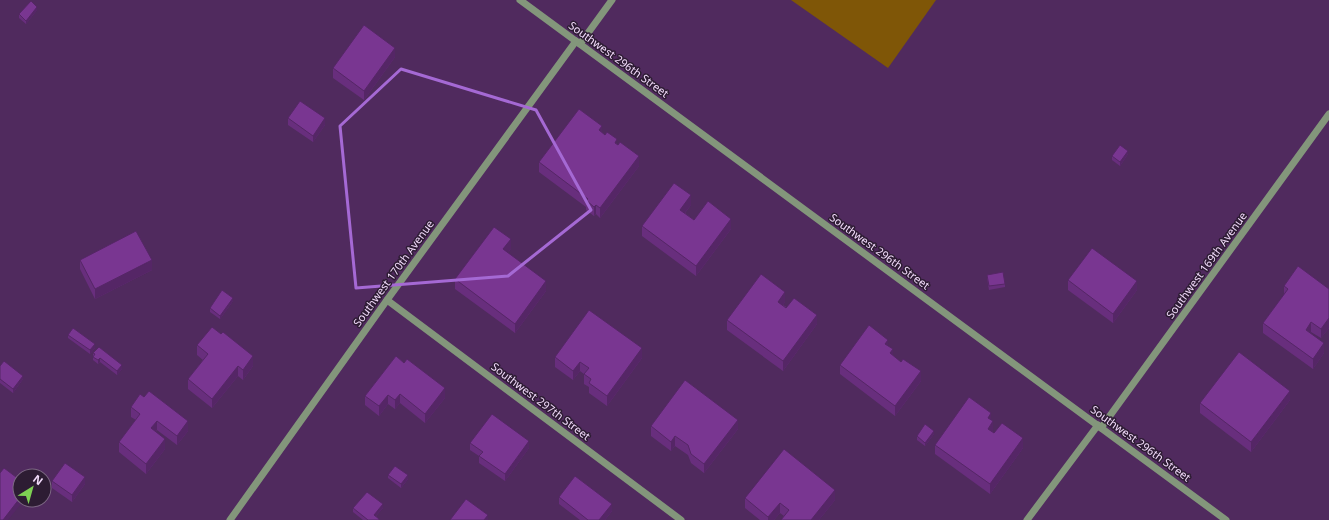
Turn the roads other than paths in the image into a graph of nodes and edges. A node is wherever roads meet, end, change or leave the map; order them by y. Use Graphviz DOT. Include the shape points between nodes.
graph roads {
  1 [pos="520,0"];
  2 [pos="612,0"];
  3 [pos="578,42"];
  4 [pos="1329,114"];
  5 [pos="387,300"];
  6 [pos="1099,427"];
  7 [pos="230,520"];
  8 [pos="681,520"];
  9 [pos="1027,520"];
  10 [pos="1226,520"];
  1 -- 3 [label="street, Southwest 296th Street"];
  2 -- 3 [label="street, Southwest 170th Avenue"];
  3 -- 5 [label="street, Southwest 170th Avenue"];
  3 -- 6 [label="street, Southwest 296th Street"];
  4 -- 6 [label="street, Southwest 169th Avenue"];
  5 -- 7 [label="street, Southwest 170th Avenue"];
  5 -- 8 [label="street, Southwest 297th Street"];
  6 -- 9 [label="street, Southwest 169th Avenue"];
  6 -- 10 [label="street, Southwest 296th Street"];
}
